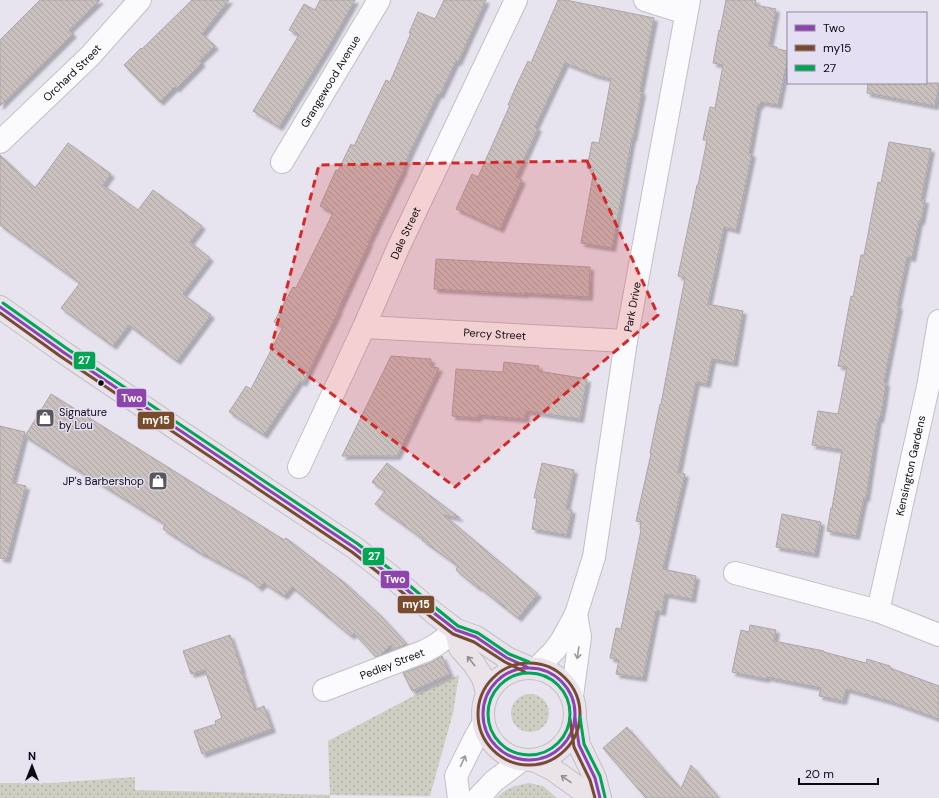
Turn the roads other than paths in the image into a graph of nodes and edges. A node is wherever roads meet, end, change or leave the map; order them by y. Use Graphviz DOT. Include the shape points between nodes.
graph roads {
  1 [pos="140,0"];
  2 [pos="378,0"];
  3 [pos="516,0"];
  4 [pos="645,0"];
  5 [pos="688,7"];
  6 [pos="0,142"];
  7 [pos="282,162"];
  8 [pos="0,307"];
  9 [pos="939,321"];
  10 [pos="364,327"];
  11 [pos="626,341"];
  12 [pos="299,467"];
  13 [pos="735,573"];
  14 [pos="878,611"];
  15 [pos="576,614"];
  16 [pos="456,630"];
  17 [pos="939,635"];
  18 [pos="532,668"];
  19 [pos="324,690"];
  20 [pos="487,693"];
  21 [pos="572,696"];
  22 [pos="575,718"];
  23 [pos="483,724"];
  24 [pos="527,760"];
  25 [pos="459,798"];
  26 [pos="478,798"];
  27 [pos="600,798"];
  1 -- 6 [label="street, Orchard Street" via="90,56"];
  2 -- 7 [label="street, Grangewood Avenue"];
  3 -- 10 [label="street, Dale Street" via="399,246"];
  4 -- 5 [label="street"];
  5 -- 11 [label="street, Park Drive"];
  8 -- 16 [label="main road" via="174,428 355,548"];
  9 -- 14 [label="street, Kensington Gardens" via="928,387"];
  10 -- 11 [label="street, Percy Street"];
  10 -- 12 [label="street, Dale Street"];
  11 -- 15 [label="street, Park Drive" via="594,557"];
  13 -- 14 [label="street"];
  14 -- 17 [label="street"];
  15 -- 18 [label="street, Park Drive" via="554,650"];
  15 -- 21 [label="street, Park Drive, one-way" via="580,636"];
  16 -- 18 [label="main road" via="476,636 507,658"];
  16 -- 19 [label="street, Pedley Street" via="425,650"];
  20 -- 16 [label="main road, one-way" via="474,664 460,648"];
  18 -- 20 [label="main road" via="514,670 503,675"];
  18 -- 21 [label="main road" via="554,675 562,681"];
  20 -- 23 [label="main road" via="482,709"];
  21 -- 22 [label="main road"];
  22 -- 24 [label="main road" via="566,742 557,751 545,757"];
  22 -- 27 [label="main road" via="579,745 595,778"];
  23 -- 24 [label="main road" via="488,737 497,748 509,756"];
  25 -- 23 [label="street, one-way" via="456,776"];
  24 -- 26 [label="street" via="494,781"];
  27 -- 24 [label="main road, one-way" via="580,789 552,769"];
}
